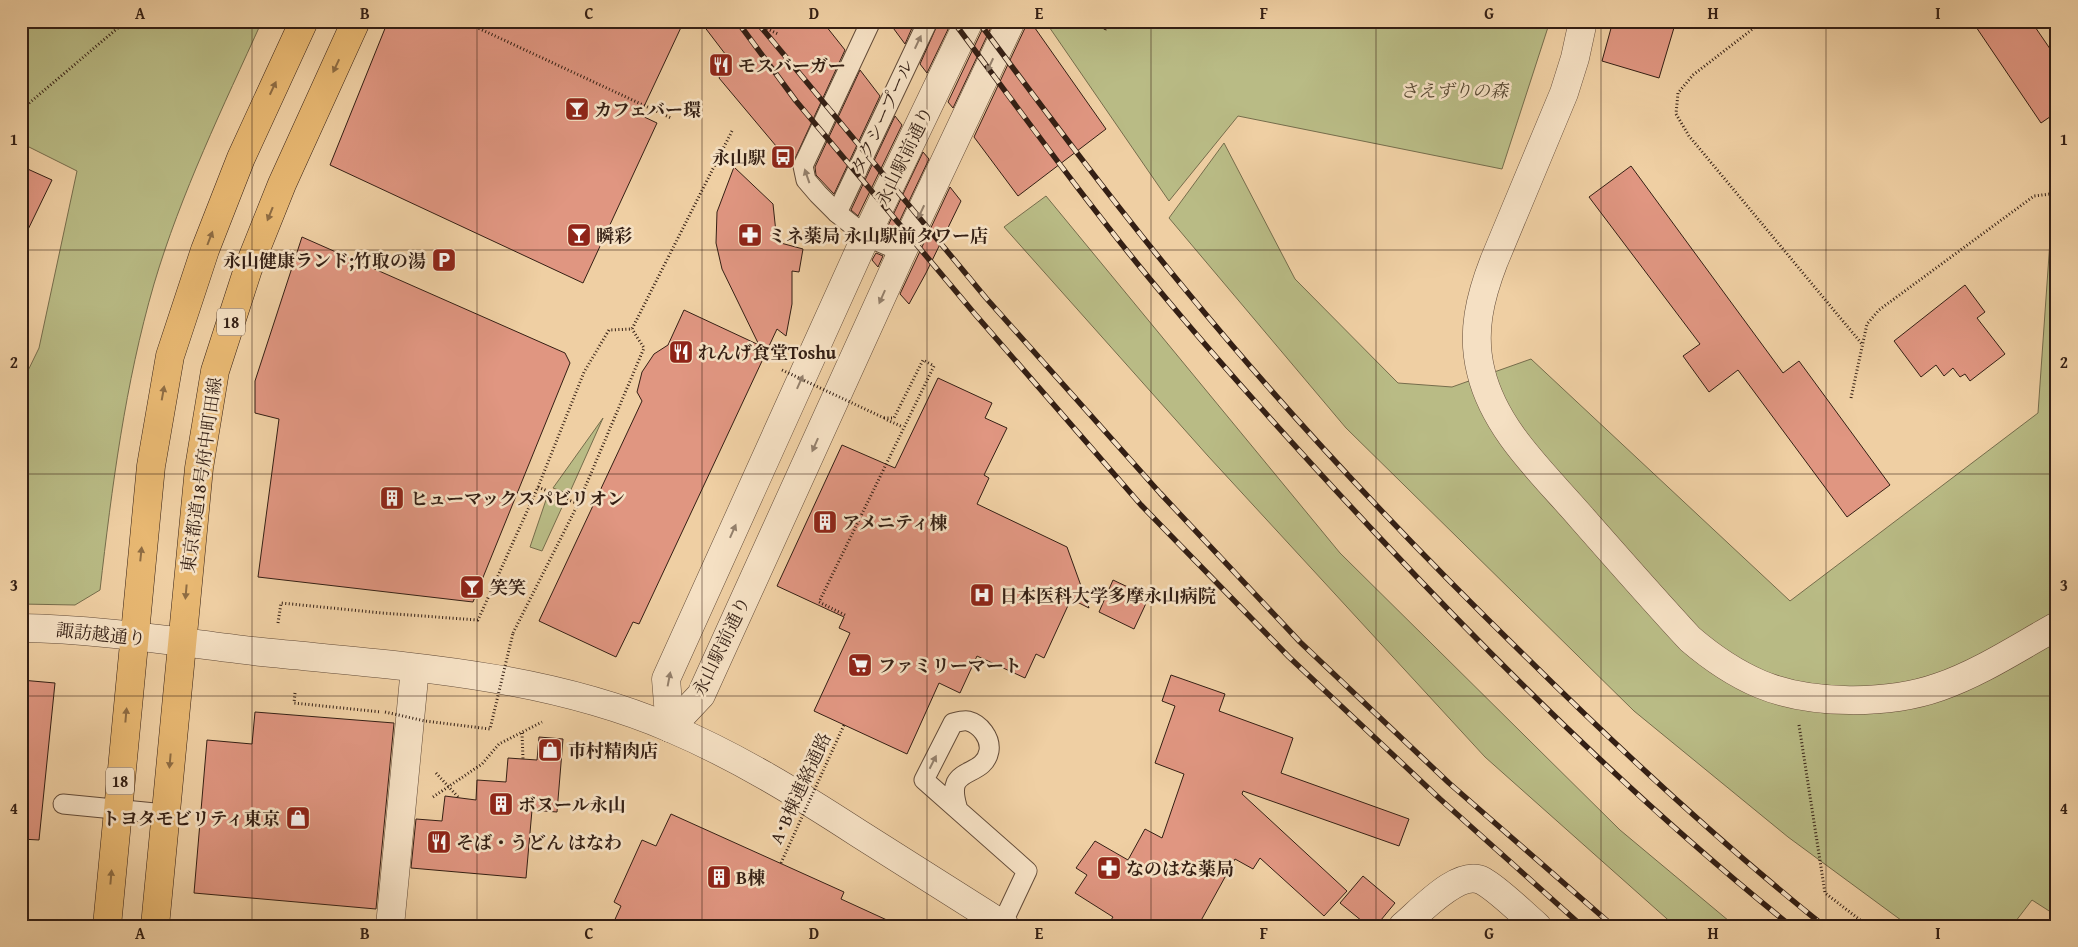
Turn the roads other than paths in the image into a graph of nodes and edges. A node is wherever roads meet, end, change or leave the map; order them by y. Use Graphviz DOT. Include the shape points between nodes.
graph roads {
  1 [pos="304,21"];
  2 [pos="356,21"];
  3 [pos="871,21"];
  4 [pos="928,21"];
  5 [pos="969,21"];
  6 [pos="1011,21"];
  7 [pos="1583,21"];
  8 [pos="837,213"];
  9 [pos="866,236"];
  10 [pos="902,252"];
  11 [pos="747,500"];
  12 [pos="782,516"];
  13 [pos="2057,626"];
  14 [pos="21,628"];
  15 [pos="133,637"];
  16 [pos="181,643"];
  17 [pos="416,668"];
  18 [pos="670,728"];
  19 [pos="63,804"];
  20 [pos="118,810"];
  21 [pos="958,810"];
  22 [pos="165,814"];
  23 [pos="1004,925"];
  24 [pos="107,926"];
  25 [pos="155,926"];
  26 [pos="390,926"];
  27 [pos="1403,926"];
  28 [pos="1537,926"];
  15 -- 1 [label="main road, 18, one-way" via="151,466 170,356 205,250 242,158"];
  2 -- 16 [label="main road, 東京都道18号府中町田線 / 18, one-way" via="282,184 248,269 215,371 199,468"];
  8 -- 3 [label="lane, one-way" via="806,180 803,166"];
  8 -- 4 [label="lane, タクシープール, one-way"];
  5 -- 9 [label="street, 永山駅前通り"];
  6 -- 10 [label="street, 永山駅前通り, one-way"];
  7 -- 13 [label="street" via="1564,93 1484,286 1479,308 1476,334 1483,379 1494,410 1518,446 1690,639 1738,674 1761,685 1794,695 1881,700 1939,687"];
  8 -- 9 [label="lane"];
  9 -- 10 [label="lane"];
  11 -- 9 [label="street, 永山駅前通り, one-way"];
  10 -- 12 [label="street, 永山駅前通り, one-way"];
  11 -- 12 [label="street"];
  18 -- 11 [label="street, 永山駅前通り, one-way" via="666,679"];
  12 -- 18 [label="street, 永山駅前通り" via="701,695"];
  14 -- 15 [label="street, 諏訪越通り"];
  15 -- 16 [label="street, 諏訪越通り"];
  20 -- 15 [label="main road, 18, one-way"];
  16 -- 17 [label="street, 諏訪越通り"];
  16 -- 22 [label="main road, 東京都道18号府中町田線 / 18, one-way"];
  17 -- 18 [label="street, 諏訪越通り" via="542,686"];
  17 -- 26 [label="street"];
  18 -- 23 [label="street, 諏訪越通り" via="747,764"];
  19 -- 20 [label="lane"];
  20 -- 22 [label="lane"];
  24 -- 20 [label="main road, 18, one-way"];
  21 -- 21 [label="lane, one-way" via="924,780 953,723 967,720 981,728 989,750 975,771 956,783 954,795"];
  21 -- 23 [label="lane" via="1027,871"];
  22 -- 25 [label="main road, 東京都道18号府中町田線 / 18"];
  27 -- 28 [label="street" via="1456,882 1468,878 1482,881"];
}
